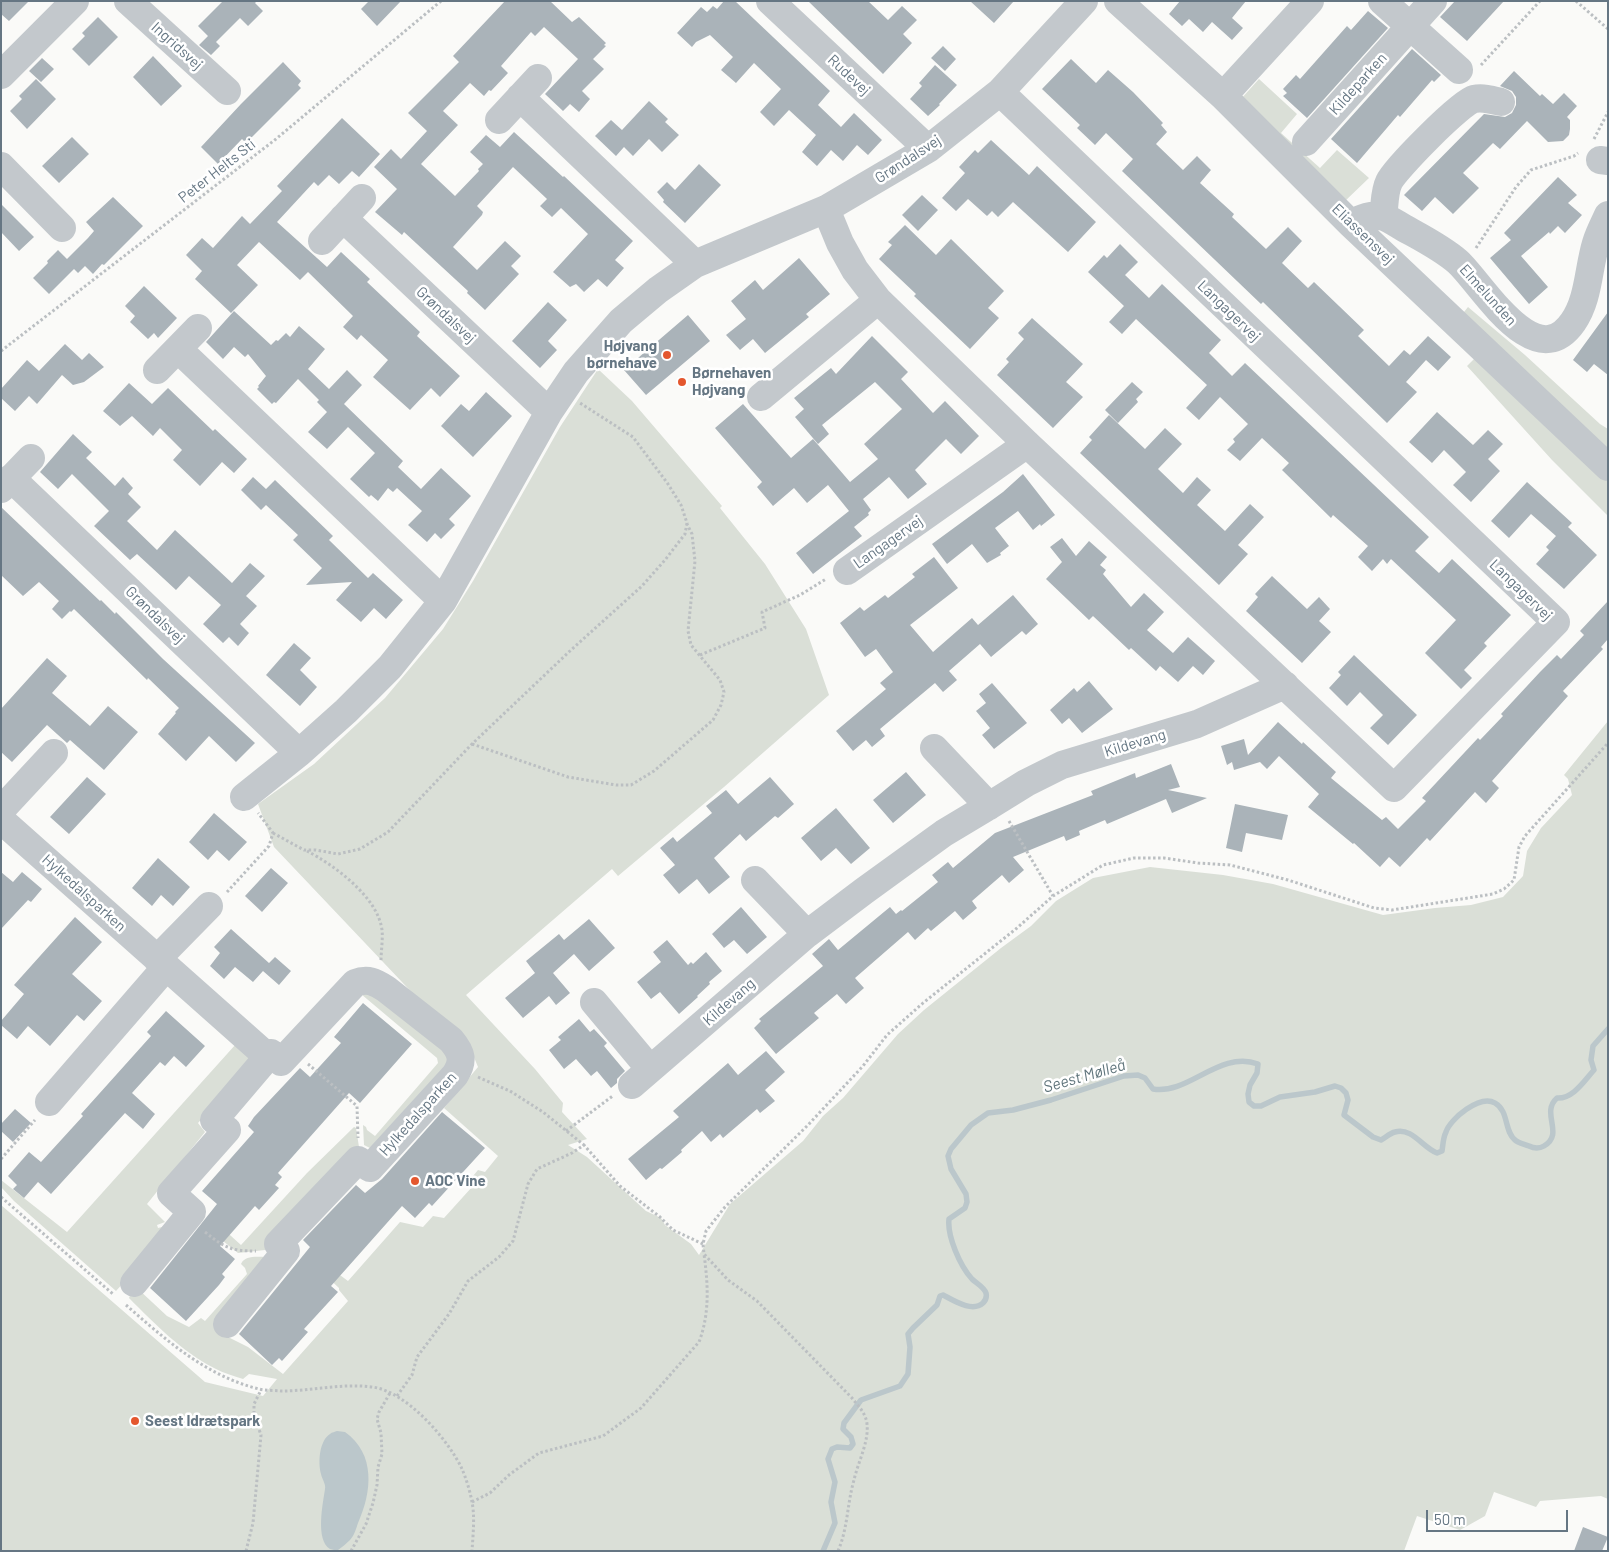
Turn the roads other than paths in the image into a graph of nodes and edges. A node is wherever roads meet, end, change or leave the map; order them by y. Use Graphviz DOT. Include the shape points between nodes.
graph roads {
  1 [pos="75,1"];
  2 [pos="128,1"];
  3 [pos="770,1"];
  4 [pos="1084,1"];
  5 [pos="1118,1"];
  6 [pos="1310,1"];
  7 [pos="1382,1"];
  8 [pos="1432,1"];
  9 [pos="1410,26"];
  10 [pos="1459,70"];
  11 [pos="1,76"];
  12 [pos="226,91"];
  13 [pos="1000,92"];
  14 [pos="1224,96"];
  15 [pos="1501,102"];
  16 [pos="499,120"];
  17 [pos="1306,142"];
  18 [pos="928,149"];
  19 [pos="1,166"];
  20 [pos="362,198"];
  21 [pos="826,209"];
  22 [pos="1608,214"];
  23 [pos="1383,216"];
  24 [pos="343,218"];
  25 [pos="1351,224"];
  26 [pos="62,228"];
  27 [pos="322,241"];
  28 [pos="695,264"];
  29 [pos="878,300"];
  30 [pos="198,328"];
  31 [pos="178,349"];
  32 [pos="157,370"];
  33 [pos="761,397"];
  34 [pos="556,402"];
  35 [pos="1026,444"];
  36 [pos="30,458"];
  37 [pos="1608,467"];
  38 [pos="6,484"];
  39 [pos="847,571"];
  40 [pos="443,600"];
  41 [pos="1285,685"];
  42 [pos="934,748"];
  43 [pos="54,753"];
  44 [pos="299,753"];
  45 [pos="244,797"];
  46 [pos="989,806"];
  47 [pos="3,824"];
  48 [pos="755,880"];
  49 [pos="209,906"];
  50 [pos="807,934"];
  51 [pos="162,963"];
  52 [pos="594,1002"];
  53 [pos="280,1054"];
  54 [pos="49,1102"];
  55 [pos="134,1283"];
  56 [pos="227,1324"];
  1 -- 11 [label="street"];
  2 -- 12 [label="street, Ingridsvej"];
  3 -- 18 [label="street, Rudevej"];
  4 -- 13 [label="street, Grøndalsvej"];
  5 -- 14 [label="street, Eliassensvej"];
  6 -- 14 [label="street"];
  7 -- 9 [label="street"];
  8 -- 9 [label="street, Kildeparken"];
  9 -- 10 [label="street"];
  9 -- 17 [label="street, Kildeparken"];
  13 -- 18 [label="street, Grøndalsvej"];
  13 -- 41 [label="street, Langagervej" via="1556,622 1394,788"];
  14 -- 25 [label="street, Eliassensvej"];
  15 -- 23 [label="street" via="1474,99 1459,108 1389,182"];
  16 -- 28 [label="street" via="529,88"];
  18 -- 21 [label="street, Grøndalsvej"];
  19 -- 26 [label="street"];
  20 -- 24 [label="street"];
  21 -- 28 [label="street, Grøndalsvej"];
  21 -- 29 [label="street, Langagervej" via="855,270"];
  22 -- 23 [label="street, Elmelunden" via="1596,243 1584,298 1573,322 1564,332 1549,339 1520,330 1500,313 1459,262"];
  23 -- 25 [label="street" via="1365,217"];
  24 -- 27 [label="street"];
  24 -- 34 [label="street, Grøndalsvej"];
  25 -- 37 [label="street, Eliassensvej"];
  28 -- 34 [label="street, Grøndalsvej" via="621,321 576,372"];
  29 -- 33 [label="street"];
  29 -- 35 [label="street, Langagervej"];
  30 -- 31 [label="street"];
  31 -- 32 [label="street"];
  31 -- 40 [label="street"];
  34 -- 40 [label="street, Grøndalsvej"];
  35 -- 39 [label="street, Langagervej"];
  35 -- 41 [label="street, Langagervej"];
  36 -- 38 [label="street, Grøndalsvej"];
  38 -- 44 [label="street, Grøndalsvej"];
  40 -- 44 [label="street, Grøndalsvej" via="390,667"];
  41 -- 46 [label="street, Kildevang" via="1197,724 1062,765"];
  42 -- 46 [label="street"];
  43 -- 47 [label="street, Hylkedalsparken"];
  44 -- 45 [label="street, Grøndalsvej"];
  46 -- 50 [label="street, Kildevang" via="944,833"];
  47 -- 51 [label="street, Hylkedalsparken"];
  48 -- 50 [label="street"];
  49 -- 51 [label="street"];
  50 -- 52 [label="street, Kildevang" via="641,1077"];
  51 -- 53 [label="street, Hylkedalsparken"];
  51 -- 54 [label="street"];
  53 -- 55 [label="street" via="214,1120 226,1130 171,1193 192,1212"];
  53 -- 56 [label="street, Hylkedalsparken" via="355,983 363,980 377,984 451,1040 462,1056 455,1075 370,1168 358,1160 278,1244 286,1251"];
}
